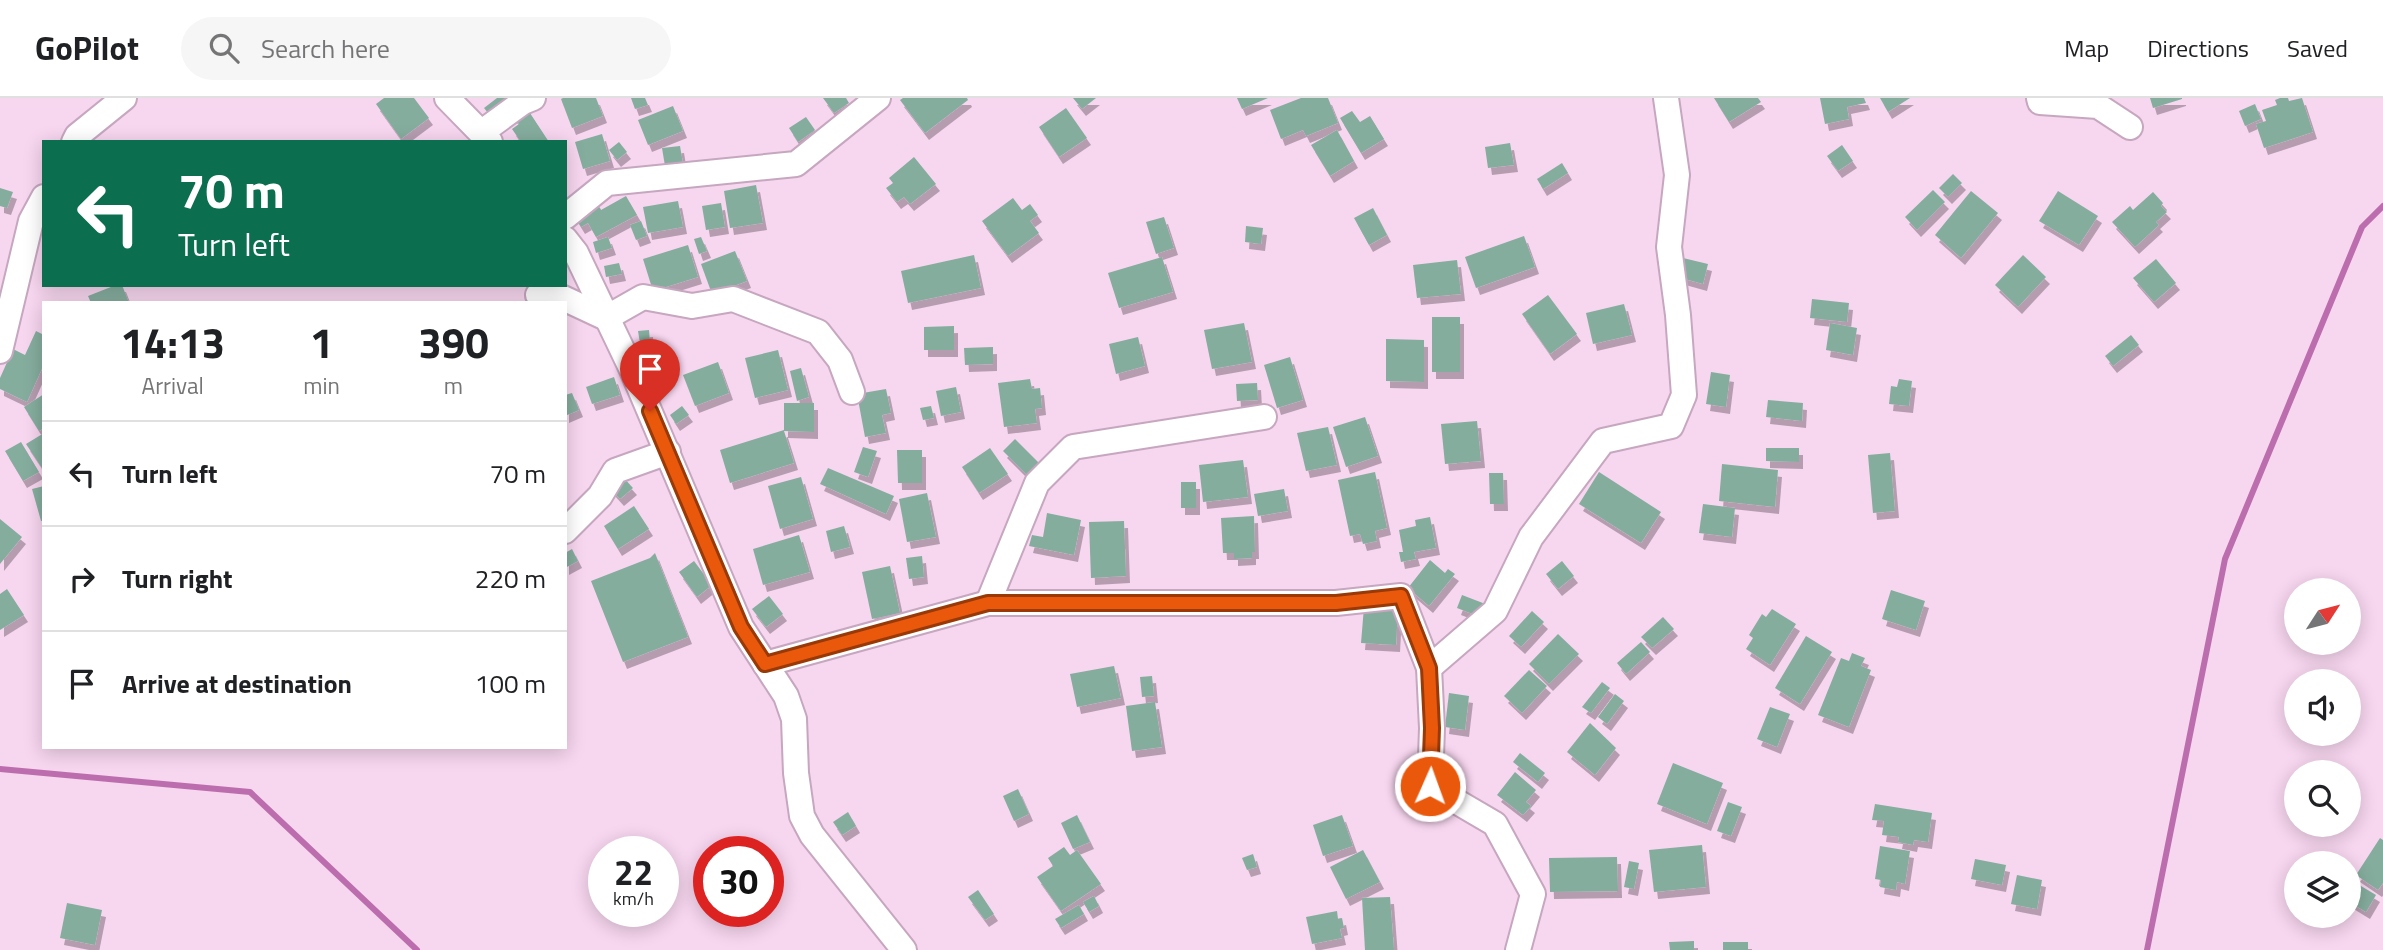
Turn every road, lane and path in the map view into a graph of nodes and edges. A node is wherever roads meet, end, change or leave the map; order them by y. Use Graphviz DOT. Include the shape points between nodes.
graph roads {
  1 [pos="124,98"];
  2 [pos="447,98"];
  3 [pos="533,98"];
  4 [pos="1666,98"];
  5 [pos="2039,98"];
  6 [pos="872,100"];
  7 [pos="2130,127"];
  8 [pos="486,137"];
  9 [pos="75,140"];
  10 [pos="42,201"];
  11 [pos="567,216"];
  12 [pos="569,254"];
  13 [pos="538,294"];
  14 [pos="606,318"];
  15 [pos="0,351"];
  16 [pos="852,392"];
  17 [pos="1264,417"];
  18 [pos="668,452"];
  19 [pos="567,529"];
  20 [pos="988,603"];
  21 [pos="765,664"];
  22 [pos="1429,668"];
  23 [pos="904,950"];
  24 [pos="1518,950"];
  1 -- 9 [label="street"];
  2 -- 8 [label="street"];
  3 -- 8 [label="street"];
  4 -- 22 [label="street" via="1677,175 1670,247 1684,396 1671,426 1603,441 1531,537 1495,611"];
  5 -- 7 [label="street" via="2040,102 2098,106"];
  6 -- 11 [label="street" via="796,164 607,183"];
  10 -- 15 [label="street" via="31,221"];
  12 -- 14 [label="street"];
  13 -- 14 [label="street" via="561,297"];
  14 -- 16 [label="street" via="643,297 692,306 733,299 818,332 840,360"];
  14 -- 18 [label="street"];
  17 -- 20 [label="street" via="1073,447 1037,483"];
  18 -- 19 [label="street" via="615,471 600,496"];
  18 -- 21 [label="street" via="741,627"];
  20 -- 21 [label="street"];
  20 -- 22 [label="street" via="1336,603 1401,596"];
  21 -- 23 [label="street" via="786,696 794,719 802,816 812,835"];
  22 -- 24 [label="street" via="1430,786 1495,824 1533,894"];
}
